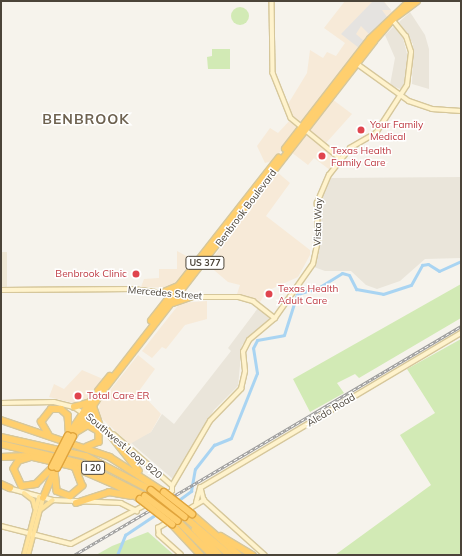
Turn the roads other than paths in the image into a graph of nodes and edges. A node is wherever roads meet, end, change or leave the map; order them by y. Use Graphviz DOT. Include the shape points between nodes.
graph roads {
  1 [pos="272,1"];
  2 [pos="410,1"];
  3 [pos="417,1"];
  4 [pos="392,20"];
  5 [pos="355,62"];
  6 [pos="401,97"];
  7 [pos="461,111"];
  8 [pos="304,129"];
  9 [pos="341,159"];
  10 [pos="183,285"];
  11 [pos="1,290"];
  12 [pos="164,292"];
  13 [pos="176,295"];
  14 [pos="189,297"];
  15 [pos="169,303"];
  16 [pos="275,318"];
  17 [pos="461,333"];
  18 [pos="93,401"];
  19 [pos="1,403"];
  20 [pos="74,406"];
  21 [pos="85,412"];
  22 [pos="1,420"];
  23 [pos="99,422"];
  24 [pos="106,429"];
  25 [pos="1,436"];
  26 [pos="71,436"];
  27 [pos="52,438"];
  28 [pos="1,446"];
  29 [pos="81,448"];
  30 [pos="1,457"];
  31 [pos="44,458"];
  32 [pos="72,466"];
  33 [pos="54,469"];
  34 [pos="151,482"];
  35 [pos="1,485"];
  36 [pos="202,487"];
  37 [pos="10,488"];
  38 [pos="173,488"];
  39 [pos="24,493"];
  40 [pos="41,498"];
  41 [pos="142,498"];
  42 [pos="54,500"];
  43 [pos="204,500"];
  44 [pos="76,503"];
  45 [pos="196,503"];
  46 [pos="137,511"];
  47 [pos="36,515"];
  48 [pos="185,517"];
  49 [pos="1,526"];
  50 [pos="208,527"];
  51 [pos="31,534"];
  52 [pos="184,536"];
  53 [pos="207,552"];
  54 [pos="24,555"];
  55 [pos="28,555"];
  56 [pos="181,555"];
  57 [pos="196,555"];
  58 [pos="201,555"];
  59 [pos="212,555"];
  60 [pos="219,555"];
  61 [pos="230,555"];
  62 [pos="239,555"];
  63 [pos="253,555"];
  64 [pos="265,555"];
  1 -- 8 [label="street" via="273,73 291,118"];
  2 -- 5 [label="highway, Benbrook Boulevard / US 377" via="383,24"];
  3 -- 4 [label="highway, Benbrook Boulevard / US 377"];
  4 -- 5 [label="highway, Benbrook Boulevard / US 377"];
  4 -- 6 [label="street, Vista Way" via="406,37 411,52 411,76"];
  5 -- 6 [label="street"];
  5 -- 8 [label="highway, Benbrook Boulevard / US 377"];
  6 -- 7 [label="street" via="432,109"];
  6 -- 9 [label="street, Vista Way" via="376,133 354,145"];
  8 -- 9 [label="street"];
  8 -- 10 [label="highway, Benbrook Boulevard / US 377"];
  9 -- 16 [label="street, Vista Way" via="319,193 318,240 313,264"];
  10 -- 12 [label="highway"];
  10 -- 13 [label="highway, Benbrook Boulevard / US 377"];
  10 -- 14 [label="highway"];
  11 -- 12 [label="street, Mercedes Street"];
  12 -- 13 [label="street, Mercedes Street"];
  12 -- 15 [label="highway"];
  13 -- 14 [label="street, Mercedes Street"];
  13 -- 15 [label="highway, Benbrook Boulevard / US 377"];
  14 -- 15 [label="highway"];
  14 -- 16 [label="street, Mercedes Street" via="246,298"];
  15 -- 18 [label="highway, Benbrook Boulevard / US 377"];
  16 -- 38 [label="street, Vista Way" via="249,340 243,352 245,371 241,389 210,421"];
  17 -- 36 [label="street, Aledo Road"];
  18 -- 20 [label="highway"];
  18 -- 21 [label="highway, Benbrook Boulevard / US 377"];
  18 -- 23 [label="highway" via="93,413"];
  19 -- 20 [label="street, Southwest Loop 820" via="54,402"];
  20 -- 21 [label="street, Southwest Loop 820"];
  21 -- 23 [label="street, Southwest Loop 820"];
  21 -- 26 [label="highway, Benbrook Boulevard / US 377"];
  22 -- 27 [label="highway"];
  23 -- 24 [label="street, Southwest Loop 820"];
  24 -- 34 [label="highway"];
  24 -- 38 [label="street, Southwest Loop 820"];
  25 -- 48 [label="highway, I 20, bridge" via="50,446 98,461 151,490"];
  26 -- 27 [label="highway" via="68,416 55,409 47,411 41,422 43,431"];
  26 -- 29 [label="highway" via="88,425 99,430 97,445"];
  26 -- 33 [label="highway, Benbrook Boulevard / US 377, bridge"];
  27 -- 29 [label="highway"];
  28 -- 41 [label="highway, I 20" via="37,450 94,468"];
  29 -- 34 [label="highway" via="110,457"];
  30 -- 31 [label="highway"];
  31 -- 32 [label="highway"];
  31 -- 33 [label="highway" via="19,461 14,469 16,480 25,487 32,486"];
  32 -- 33 [label="highway" via="82,482 80,490 70,496 57,491"];
  32 -- 41 [label="highway"];
  33 -- 40 [label="highway, Benbrook Boulevard / US 377"];
  34 -- 50 [label="highway, bridge"];
  35 -- 37 [label="highway"];
  36 -- 43 [label="street" via="200,493"];
  36 -- 45 [label="street" via="197,491"];
  37 -- 39 [label="street"];
  38 -- 46 [label="street"];
  39 -- 40 [label="street"];
  39 -- 47 [label="main road" via="34,503"];
  40 -- 42 [label="street"];
  40 -- 47 [label="main road, Benbrook Boulevard / US 377"];
  41 -- 44 [label="highway" via="109,492"];
  41 -- 52 [label="highway, bridge"];
  41 -- 53 [label="highway, I 20, bridge" via="178,521"];
  42 -- 44 [label="street"];
  42 -- 47 [label="main road"];
  43 -- 45 [label="street"];
  43 -- 64 [label="street"];
  44 -- 46 [label="street" via="121,503"];
  45 -- 56 [label="street" via="158,529"];
  46 -- 51 [label="street" via="71,544"];
  47 -- 51 [label="main road, Benbrook Boulevard / US 377"];
  48 -- 60 [label="highway, I 20"];
  48 -- 61 [label="highway"];
  49 -- 51 [label="street"];
  50 -- 62 [label="highway"];
  50 -- 63 [label="highway"];
  51 -- 54 [label="main road, Benbrook Boulevard / US 377"];
  51 -- 55 [label="main road, Benbrook Boulevard / US 377"];
  52 -- 57 [label="highway"];
  52 -- 58 [label="highway"];
  53 -- 59 [label="highway, I 20"];
}
